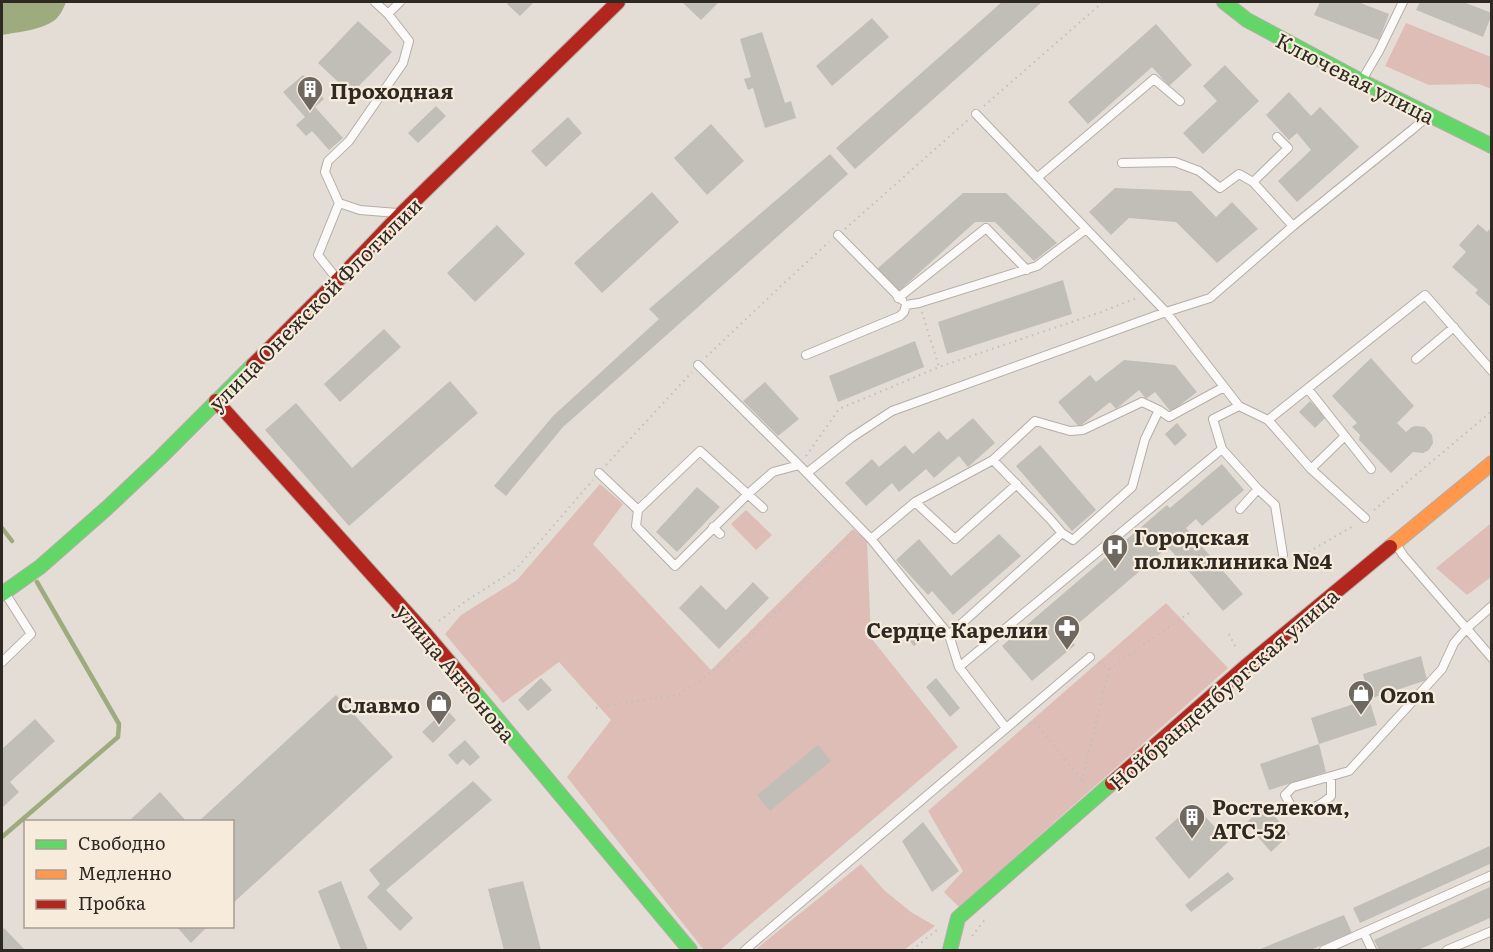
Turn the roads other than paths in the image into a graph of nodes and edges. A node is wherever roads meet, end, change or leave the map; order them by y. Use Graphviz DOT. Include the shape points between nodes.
graph roads {
  1 [pos="375,2"];
  2 [pos="400,2"];
  3 [pos="618,2"];
  4 [pos="1224,2"];
  5 [pos="1403,2"];
  6 [pos="388,14"];
  7 [pos="1361,81"];
  8 [pos="1180,101"];
  9 [pos="976,114"];
  10 [pos="1429,115"];
  11 [pos="1277,137"];
  12 [pos="1491,146"];
  13 [pos="1122,163"];
  14 [pos="1037,178"];
  15 [pos="1253,182"];
  16 [pos="339,203"];
  17 [pos="401,214"];
  18 [pos="1293,226"];
  19 [pos="1086,229"];
  20 [pos="838,235"];
  21 [pos="1027,270"];
  22 [pos="338,280"];
  23 [pos="898,298"];
  24 [pos="906,305"];
  25 [pos="1166,312"];
  26 [pos="1454,327"];
  27 [pos="806,355"];
  28 [pos="1416,359"];
  29 [pos="698,365"];
  30 [pos="1491,371"];
  31 [pos="1224,387"];
  32 [pos="1308,389"];
  33 [pos="216,401"];
  34 [pos="1239,406"];
  35 [pos="1159,410"];
  36 [pos="1268,420"];
  37 [pos="1344,437"];
  38 [pos="1222,449"];
  39 [pos="993,460"];
  40 [pos="1491,463"];
  41 [pos="799,465"];
  42 [pos="1311,469"];
  43 [pos="1371,470"];
  44 [pos="599,473"];
  45 [pos="807,473"];
  46 [pos="1017,484"];
  47 [pos="1258,489"];
  48 [pos="747,494"];
  49 [pos="915,502"];
  50 [pos="763,508"];
  51 [pos="1239,509"];
  52 [pos="638,510"];
  53 [pos="1365,518"];
  54 [pos="713,527"];
  55 [pos="1062,533"];
  56 [pos="720,534"];
  57 [pos="871,539"];
  58 [pos="1395,543"];
  59 [pos="1283,555"];
  60 [pos="2,592"];
  61 [pos="1491,606"];
  62 [pos="1466,629"];
  63 [pos="950,635"];
  64 [pos="1090,657"];
  65 [pos="1491,658"];
  66 [pos="2,662"];
  67 [pos="959,667"];
  68 [pos="1006,728"];
  69 [pos="1331,777"];
  70 [pos="1491,875"];
  71 [pos="1491,931"];
  72 [pos="1364,933"];
  73 [pos="690,951"];
  74 [pos="745,951"];
  75 [pos="950,951"];
  76 [pos="1324,951"];
  77 [pos="1372,951"];
  78 [pos="1447,951"];
  1 -- 6 [label="lane"];
  2 -- 6 [label="lane"];
  3 -- 17 [label="street, улица Онежской Флотилии"];
  4 -- 7 [label="street, Ключевая улица" via="1247,20"];
  5 -- 7 [label="lane"];
  6 -- 16 [label="lane" via="409,41 404,63 349,141 328,161 325,172"];
  7 -- 10 [label="street, Ключевая улица"];
  8 -- 14 [label="lane" via="1154,80"];
  9 -- 14 [label="lane"];
  10 -- 12 [label="street, Ключевая улица"];
  10 -- 18 [label="lane"];
  11 -- 15 [label="lane" via="1288,148"];
  13 -- 15 [label="lane" via="1175,162 1199,171 1220,188 1239,174"];
  14 -- 19 [label="lane"];
  15 -- 18 [label="lane"];
  16 -- 17 [label="lane" via="360,210"];
  16 -- 22 [label="lane" via="318,255"];
  17 -- 22 [label="street, улица Онежской Флотилии"];
  18 -- 25 [label="lane" via="1210,298"];
  19 -- 21 [label="lane"];
  19 -- 25 [label="lane"];
  20 -- 23 [label="lane"];
  21 -- 23 [label="lane" via="986,228"];
  21 -- 24 [label="lane"];
  22 -- 33 [label="street, улица Онежской Флотилии"];
  23 -- 24 [label="lane"];
  24 -- 27 [label="lane" via="900,316"];
  25 -- 31 [label="lane"];
  25 -- 45 [label="lane" via="892,411"];
  26 -- 28 [label="lane"];
  26 -- 30 [label="lane"];
  26 -- 32 [label="lane" via="1425,295"];
  29 -- 41 [label="lane"];
  31 -- 34 [label="lane"];
  31 -- 35 [label="lane" via="1170,417"];
  32 -- 36 [label="lane"];
  32 -- 37 [label="lane"];
  33 -- 60 [label="street, улица Онежской Флотилии" via="122,494 40,567"];
  33 -- 73 [label="street, улица Антонова" via="424,632"];
  34 -- 36 [label="lane"];
  34 -- 38 [label="lane" via="1213,419"];
  35 -- 39 [label="lane" via="1142,402 1083,430 1070,431 1035,421"];
  35 -- 55 [label="lane" via="1144,439 1132,487 1073,540"];
  36 -- 42 [label="lane"];
  37 -- 42 [label="lane"];
  37 -- 43 [label="lane"];
  38 -- 47 [label="lane"];
  38 -- 67 [label="lane"];
  39 -- 46 [label="lane"];
  39 -- 49 [label="lane"];
  40 -- 58 [label="street, Нойбранденбургская улица"];
  41 -- 45 [label="lane"];
  41 -- 48 [label="lane" via="773,472"];
  42 -- 53 [label="lane"];
  44 -- 52 [label="lane"];
  45 -- 57 [label="lane"];
  46 -- 49 [label="lane" via="955,539"];
  46 -- 55 [label="lane"];
  47 -- 51 [label="lane"];
  47 -- 59 [label="lane" via="1275,505"];
  48 -- 50 [label="lane"];
  48 -- 52 [label="lane" via="700,451"];
  48 -- 54 [label="lane"];
  49 -- 57 [label="lane"];
  52 -- 54 [label="lane" via="636,526 675,566"];
  54 -- 56 [label="lane"];
  55 -- 63 [label="lane"];
  57 -- 63 [label="lane"];
  58 -- 62 [label="lane"];
  58 -- 75 [label="street, Нойбранденбургская улица" via="1245,667 958,918"];
  60 -- 66 [label="lane" via="31,634"];
  61 -- 62 [label="lane"];
  62 -- 65 [label="lane"];
  62 -- 69 [label="lane" via="1454,643 1442,669 1418,697 1349,771"];
  63 -- 67 [label="lane"];
  64 -- 68 [label="lane"];
  67 -- 68 [label="lane"];
  68 -- 74 [label="lane"];
  69 -- 69 [label="lane" via="1331,796 1322,804 1305,810 1291,806 1285,795 1293,787"];
  70 -- 72 [label="lane"];
  71 -- 78 [label="lane"];
  72 -- 76 [label="lane"];
  72 -- 77 [label="lane"];
}
